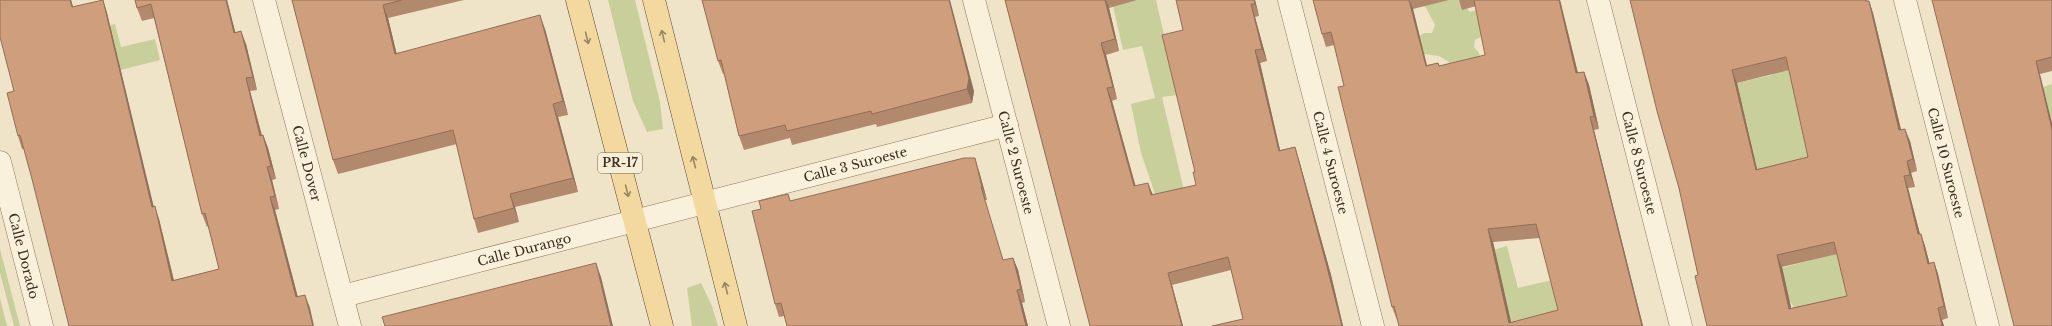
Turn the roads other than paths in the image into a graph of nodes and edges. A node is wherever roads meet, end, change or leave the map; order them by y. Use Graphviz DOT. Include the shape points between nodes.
graph roads {
  1 [pos="264,0"];
  2 [pos="578,0"];
  3 [pos="654,0"];
  4 [pos="974,0"];
  5 [pos="1289,0"];
  6 [pos="1598,0"];
  7 [pos="1905,0"];
  8 [pos="1007,125"];
  9 [pos="0,162"];
  10 [pos="704,202"];
  11 [pos="634,220"];
  12 [pos="343,296"];
  13 [pos="42,326"];
  14 [pos="350,326"];
  15 [pos="662,326"];
  16 [pos="736,326"];
  17 [pos="1059,326"];
  18 [pos="1373,326"];
  19 [pos="1681,326"];
  20 [pos="1988,326"];
  1 -- 12 [label="street, Calle Dover"];
  2 -- 11 [label="main road, PR-17, one-way"];
  10 -- 3 [label="main road, one-way"];
  4 -- 8 [label="street, Calle 2 Suroeste"];
  5 -- 18 [label="street, Calle 4 Suroeste"];
  6 -- 19 [label="street, Calle 8 Suroeste"];
  7 -- 20 [label="street, Calle 10 Suroeste"];
  8 -- 10 [label="street, Calle 3 Suroeste"];
  8 -- 17 [label="street, Calle 2 Suroeste"];
  9 -- 13 [label="street, Calle Dorado"];
  10 -- 11 [label="street, Calle Durango"];
  16 -- 10 [label="main road, one-way"];
  11 -- 12 [label="street, Calle Durango"];
  11 -- 15 [label="main road, PR-17"];
  12 -- 14 [label="street, Calle Dover"];
}
